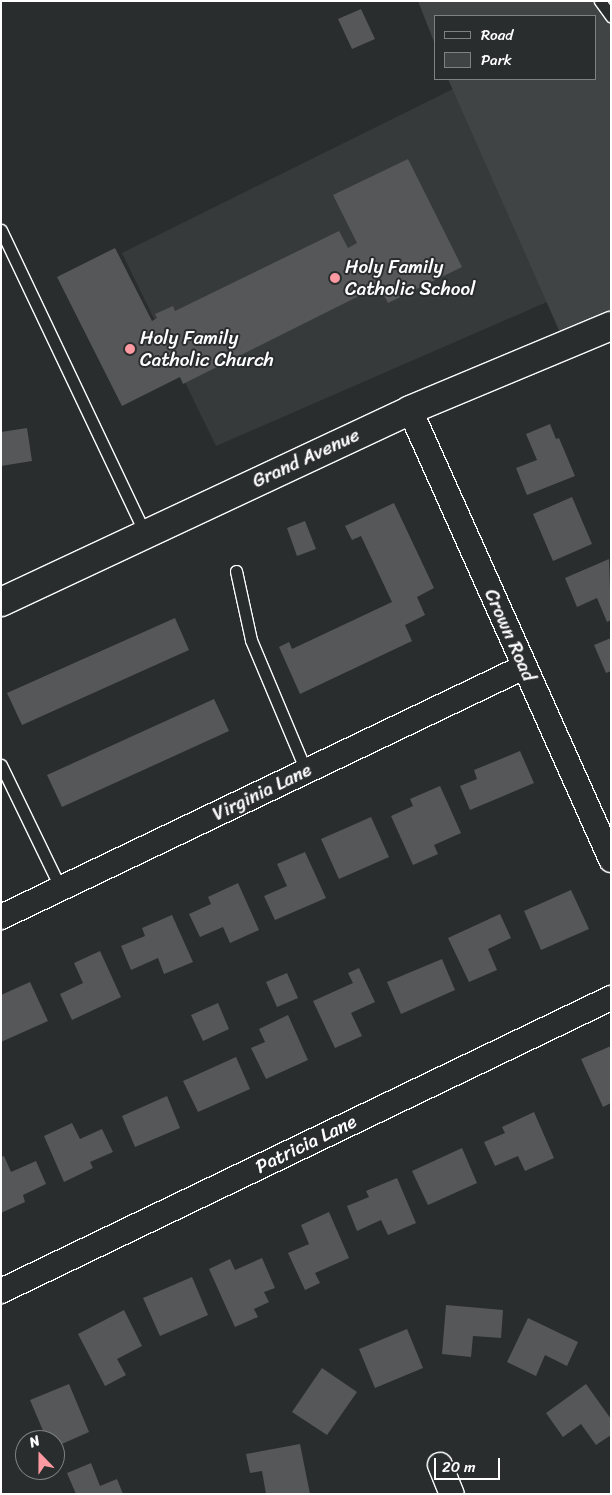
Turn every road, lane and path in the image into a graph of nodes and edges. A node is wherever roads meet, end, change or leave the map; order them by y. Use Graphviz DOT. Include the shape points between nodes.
graph roads {
  1 [pos="600,1"];
  2 [pos="611,16"];
  3 [pos="1,230"];
  4 [pos="611,326"];
  5 [pos="410,410"];
  6 [pos="145,533"];
  7 [pos="236,571"];
  8 [pos="3,599"];
  9 [pos="524,667"];
  10 [pos="1,765"];
  11 [pos="306,771"];
  12 [pos="611,860"];
  13 [pos="61,889"];
  14 [pos="1,917"];
  15 [pos="611,998"];
  16 [pos="1,1291"];
  17 [pos="440,1465"];
  18 [pos="452,1494"];
  1 -- 2 [label="lane"];
  3 -- 6 [label="lane"];
  4 -- 5 [label="main road, Grand Avenue"];
  5 -- 6 [label="main road, Grand Avenue"];
  5 -- 9 [label="street, Crown Road"];
  6 -- 8 [label="main road, Grand Avenue"];
  7 -- 11 [label="lane" via="251,640"];
  9 -- 11 [label="street, Virginia Lane"];
  9 -- 12 [label="street, Crown Road"];
  10 -- 13 [label="lane"];
  11 -- 13 [label="street, Virginia Lane"];
  13 -- 14 [label="street, Virginia Lane"];
  15 -- 16 [label="street, Patricia Lane"];
  17 -- 18 [label="street"];
}
